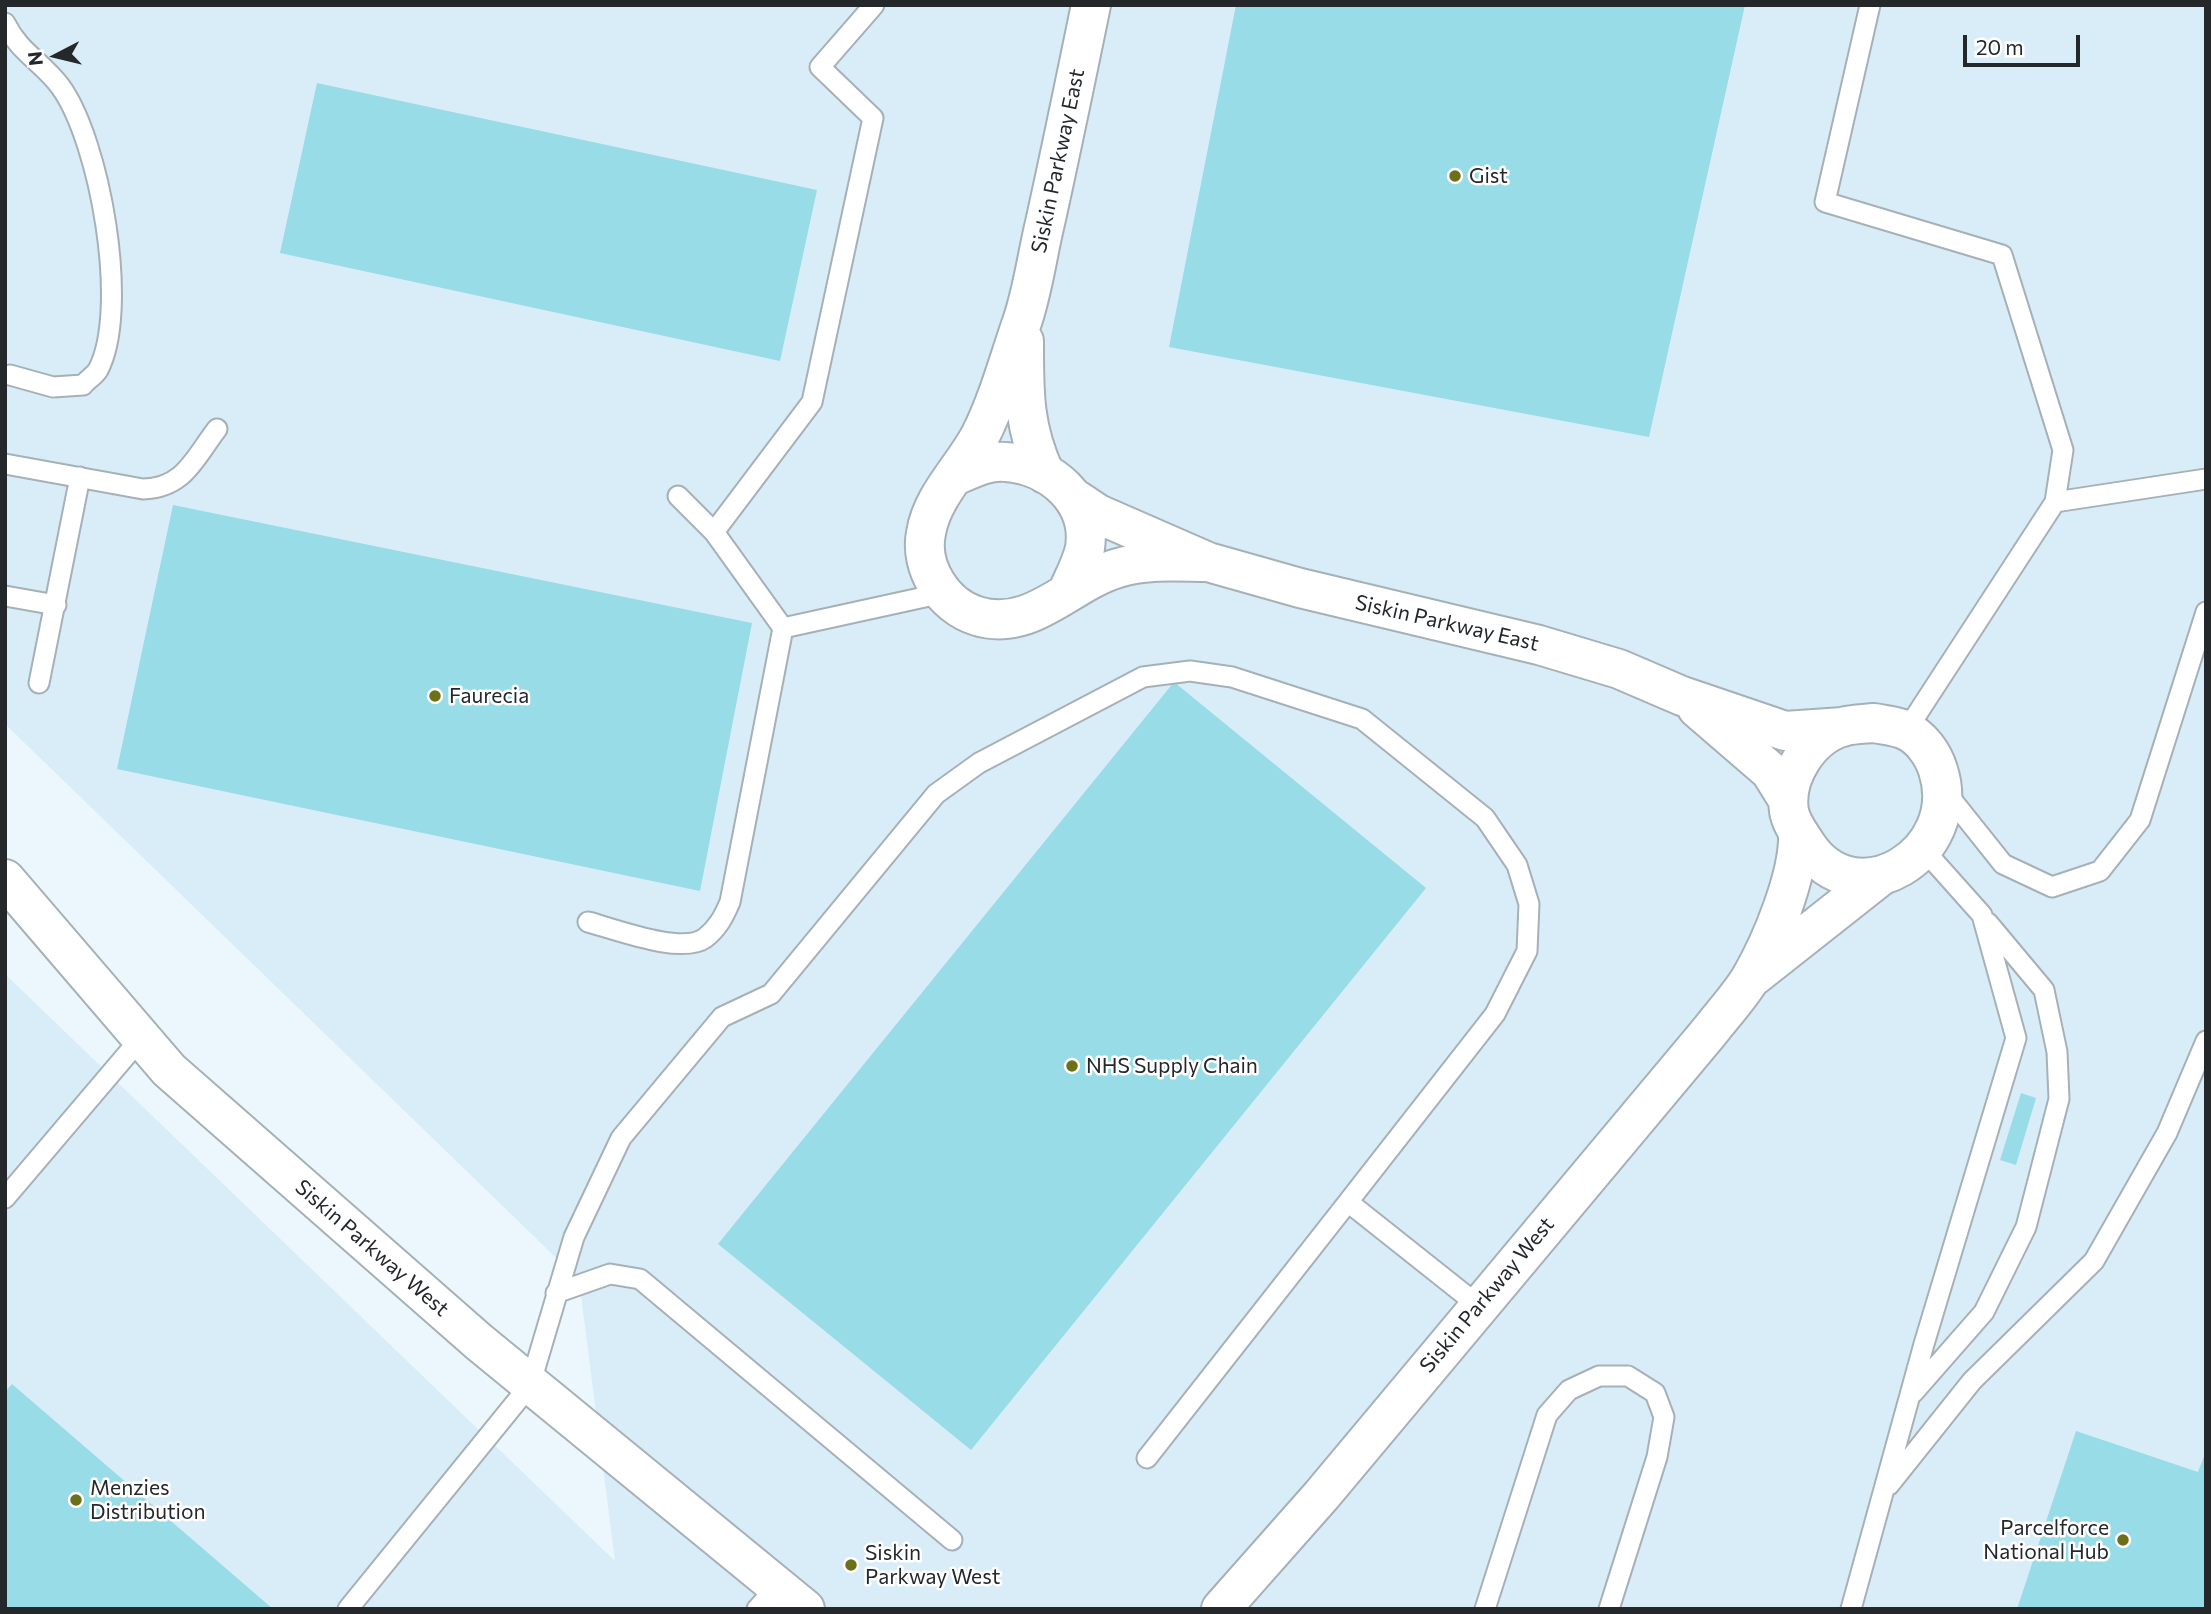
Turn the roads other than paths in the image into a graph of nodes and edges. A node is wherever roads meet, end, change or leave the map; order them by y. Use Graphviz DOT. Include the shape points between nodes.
graph roads {
  1 [pos="874,5"];
  2 [pos="1870,5"];
  3 [pos="1087,6"];
  4 [pos="5,23"];
  5 [pos="1023,317"];
  6 [pos="10,375"];
  7 [pos="217,429"];
  8 [pos="5,464"];
  9 [pos="1045,474"];
  10 [pos="80,477"];
  11 [pos="955,477"];
  12 [pos="2206,478"];
  13 [pos="678,496"];
  14 [pos="1077,500"];
  15 [pos="2055,502"];
  16 [pos="713,532"];
  17 [pos="1208,562"];
  18 [pos="943,593"];
  19 [pos="1067,593"];
  20 [pos="5,596"];
  21 [pos="56,605"];
  22 [pos="2206,612"];
  23 [pos="783,628"];
  24 [pos="39,682"];
  25 [pos="1682,696"];
  26 [pos="1843,727"];
  27 [pos="1906,731"];
  28 [pos="1944,789"];
  29 [pos="1793,816"];
  30 [pos="1924,850"];
  31 [pos="1882,875"];
  32 [pos="5,879"];
  33 [pos="1982,915"];
  34 [pos="588,922"];
  35 [pos="1750,979"];
  36 [pos="141,1038"];
  37 [pos="2206,1041"];
  38 [pos="5,1198"];
  39 [pos="1348,1202"];
  40 [pos="556,1293"];
  41 [pos="1479,1306"];
  42 [pos="530,1385"];
  43 [pos="1910,1396"];
  44 [pos="1147,1458"];
  45 [pos="1884,1492"];
  46 [pos="952,1540"];
  47 [pos="780,1601"];
  48 [pos="348,1609"];
  49 [pos="1221,1609"];
  50 [pos="1485,1609"];
  51 [pos="1609,1609"];
  52 [pos="1851,1609"];
  1 -- 16 [label="lane" via="820,67 873,118 812,402"];
  2 -- 15 [label="lane" via="1825,202 2002,255 2063,450"];
  3 -- 5 [label="street, Siskin Parkway East"];
  4 -- 6 [label="lane" via="14,41 60,86 96,165 112,319 98,370 83,385 53,387"];
  5 -- 9 [label="street, Siskin Parkway East" via="1025,402 1031,444"];
  5 -- 11 [label="street, Siskin Parkway East" via="981,435"];
  7 -- 10 [label="lane" via="177,482 160,488"];
  8 -- 10 [label="lane"];
  9 -- 11 [label="street" via="1006,461 980,464"];
  9 -- 14 [label="street"];
  10 -- 21 [label="lane"];
  11 -- 18 [label="street" via="937,502 925,533 926,555"];
  12 -- 15 [label="lane"];
  13 -- 16 [label="lane"];
  14 -- 17 [label="street, Siskin Parkway East" via="1098,514"];
  14 -- 19 [label="street" via="1085,522 1085,547"];
  15 -- 27 [label="lane"];
  16 -- 23 [label="lane"];
  17 -- 19 [label="street, Siskin Parkway East" via="1118,568"];
  17 -- 25 [label="street, Siskin Parkway East" via="1539,645 1619,668"];
  18 -- 19 [label="street" via="951,603 994,620 1037,612"];
  18 -- 23 [label="lane"];
  20 -- 21 [label="lane"];
  21 -- 24 [label="lane"];
  22 -- 28 [label="lane" via="2140,820 2100,871 2052,887 2003,864"];
  23 -- 34 [label="lane" via="730,902 721,923 704,940 684,945"];
  25 -- 26 [label="street, Siskin Parkway East" via="1785,731"];
  25 -- 29 [label="street, Siskin Parkway East" via="1770,771"];
  26 -- 27 [label="street" via="1874,723"];
  26 -- 29 [label="street" via="1812,745 1801,760 1792,779"];
  27 -- 28 [label="street" via="1932,753"];
  28 -- 30 [label="street" via="1940,823"];
  29 -- 31 [label="street" via="1812,854 1832,869 1853,877"];
  29 -- 35 [label="street, Siskin Parkway West" via="1799,856"];
  30 -- 31 [label="street" via="1902,868"];
  30 -- 33 [label="lane"];
  31 -- 35 [label="street, Siskin Parkway West"];
  32 -- 36 [label="street, Siskin Parkway West"];
  33 -- 43 [label="lane" via="2016,1038"];
  33 -- 43 [label="lane" via="2044,990 2057,1052 2059,1099 2026,1227 1984,1312"];
  35 -- 41 [label="street, Siskin Parkway West"];
  36 -- 38 [label="lane"];
  36 -- 42 [label="street, Siskin Parkway West" via="169,1070"];
  37 -- 45 [label="lane" via="2167,1133 2094,1261 1972,1381"];
  39 -- 40 [label="lane" via="1495,1014 1527,951 1530,904 1517,865 1485,818 1362,719 1233,677 1189,671 1143,677 979,763 936,794 771,994 722,1017 621,1138 574,1237"];
  39 -- 41 [label="lane"];
  39 -- 44 [label="lane"];
  40 -- 42 [label="lane"];
  40 -- 46 [label="lane" via="610,1274 640,1279"];
  41 -- 49 [label="street, Siskin Parkway West"];
  42 -- 47 [label="street, Siskin Parkway West"];
  42 -- 48 [label="lane"];
  43 -- 45 [label="lane"];
  45 -- 52 [label="lane"];
  50 -- 51 [label="lane" via="1547,1415 1569,1390 1599,1376 1628,1376 1655,1393 1664,1417 1657,1457"];
}
